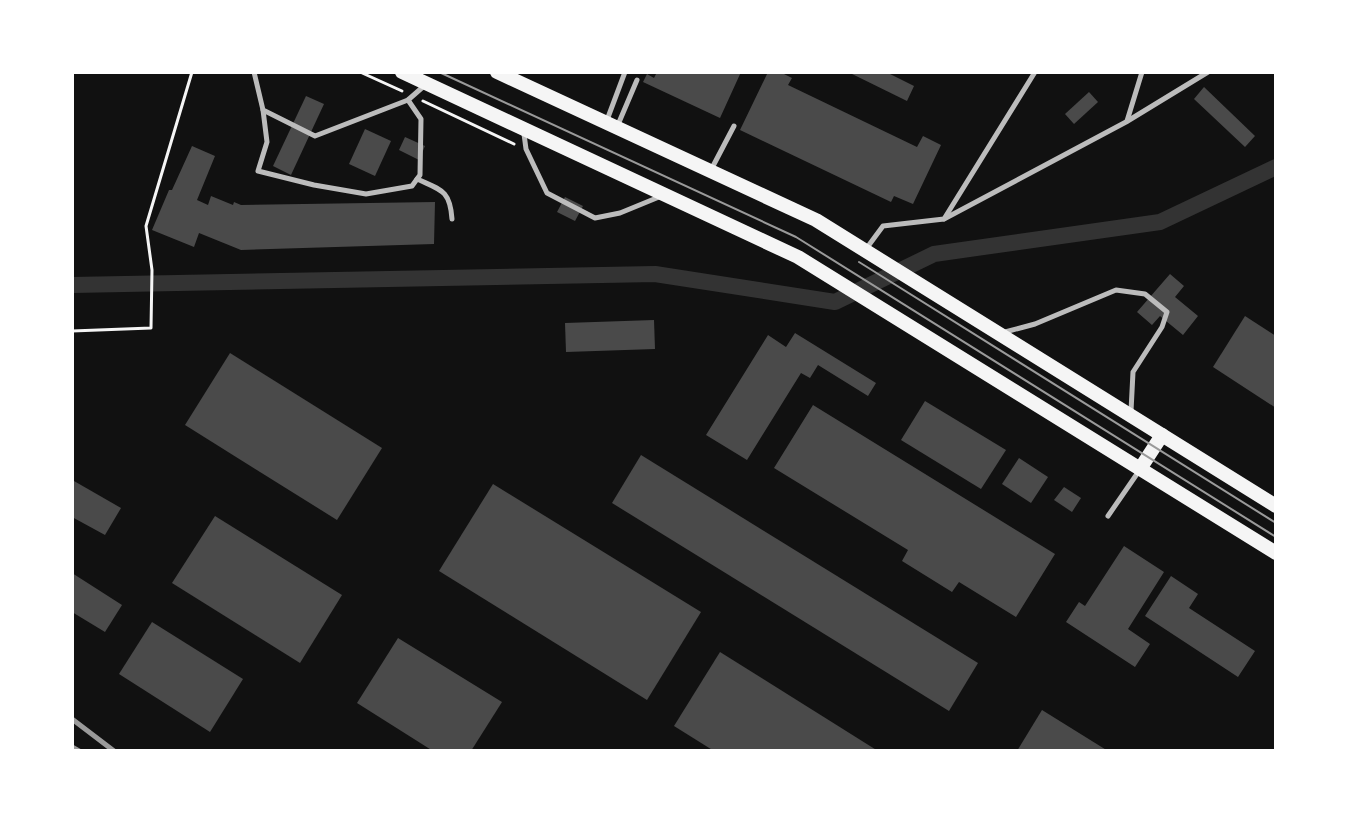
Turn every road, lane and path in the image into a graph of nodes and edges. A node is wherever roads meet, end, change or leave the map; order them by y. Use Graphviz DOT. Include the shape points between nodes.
graph roads {
  1 [pos="192,72"];
  2 [pos="254,72"];
  3 [pos="360,72"];
  4 [pos="402,72"];
  5 [pos="497,72"];
  6 [pos="625,72"];
  7 [pos="1035,72"];
  8 [pos="1142,72"];
  9 [pos="1208,72"];
  10 [pos="637,80"];
  11 [pos="427,84"];
  12 [pos="410,98"];
  13 [pos="263,110"];
  14 [pos="1126,122"];
  15 [pos="611,125"];
  16 [pos="734,126"];
  17 [pos="524,129"];
  18 [pos="526,149"];
  19 [pos="711,171"];
  20 [pos="417,179"];
  21 [pos="664,195"];
  22 [pos="918,213"];
  23 [pos="452,219"];
  24 [pos="944,219"];
  25 [pos="912,222"];
  26 [pos="871,254"];
  27 [pos="72,331"];
  28 [pos="999,334"];
  29 [pos="1131,416"];
  30 [pos="1162,435"];
  31 [pos="1140,469"];
  32 [pos="1276,506"];
  33 [pos="1108,516"];
  34 [pos="1276,553"];
  1 -- 27 [label="path" via="146,226 151,328"];
  2 -- 13 [label="lane"];
  3 -- 12 [label="path"];
  4 -- 11 [label="main road"];
  5 -- 15 [label="main road"];
  6 -- 15 [label="lane"];
  7 -- 24 [label="lane"];
  8 -- 14 [label="lane"];
  9 -- 14 [label="lane"];
  10 -- 15 [label="lane"];
  11 -- 12 [label="lane"];
  11 -- 17 [label="main road"];
  12 -- 13 [label="lane" via="315,136"];
  12 -- 18 [label="path"];
  12 -- 20 [label="lane" via="421,119"];
  13 -- 20 [label="lane" via="267,142 258,171 366,194 412,186"];
  14 -- 24 [label="lane"];
  15 -- 19 [label="main road"];
  16 -- 19 [label="lane"];
  17 -- 18 [label="lane"];
  17 -- 21 [label="main road"];
  18 -- 21 [label="lane" via="547,193 595,218"];
  19 -- 26 [label="main road" via="816,220"];
  20 -- 23 [label="lane" via="444,191"];
  21 -- 31 [label="main road" via="798,257"];
  22 -- 25 [label="lane"];
  24 -- 25 [label="lane"];
  25 -- 26 [label="lane" via="883,226"];
  26 -- 28 [label="main road"];
  28 -- 29 [label="main road"];
  28 -- 29 [label="lane" via="1116,290 1145,294 1167,312 1133,372"];
  29 -- 30 [label="main road"];
  30 -- 31 [label="main road"];
  30 -- 32 [label="main road"];
  31 -- 33 [label="lane"];
  31 -- 34 [label="main road"];
}
